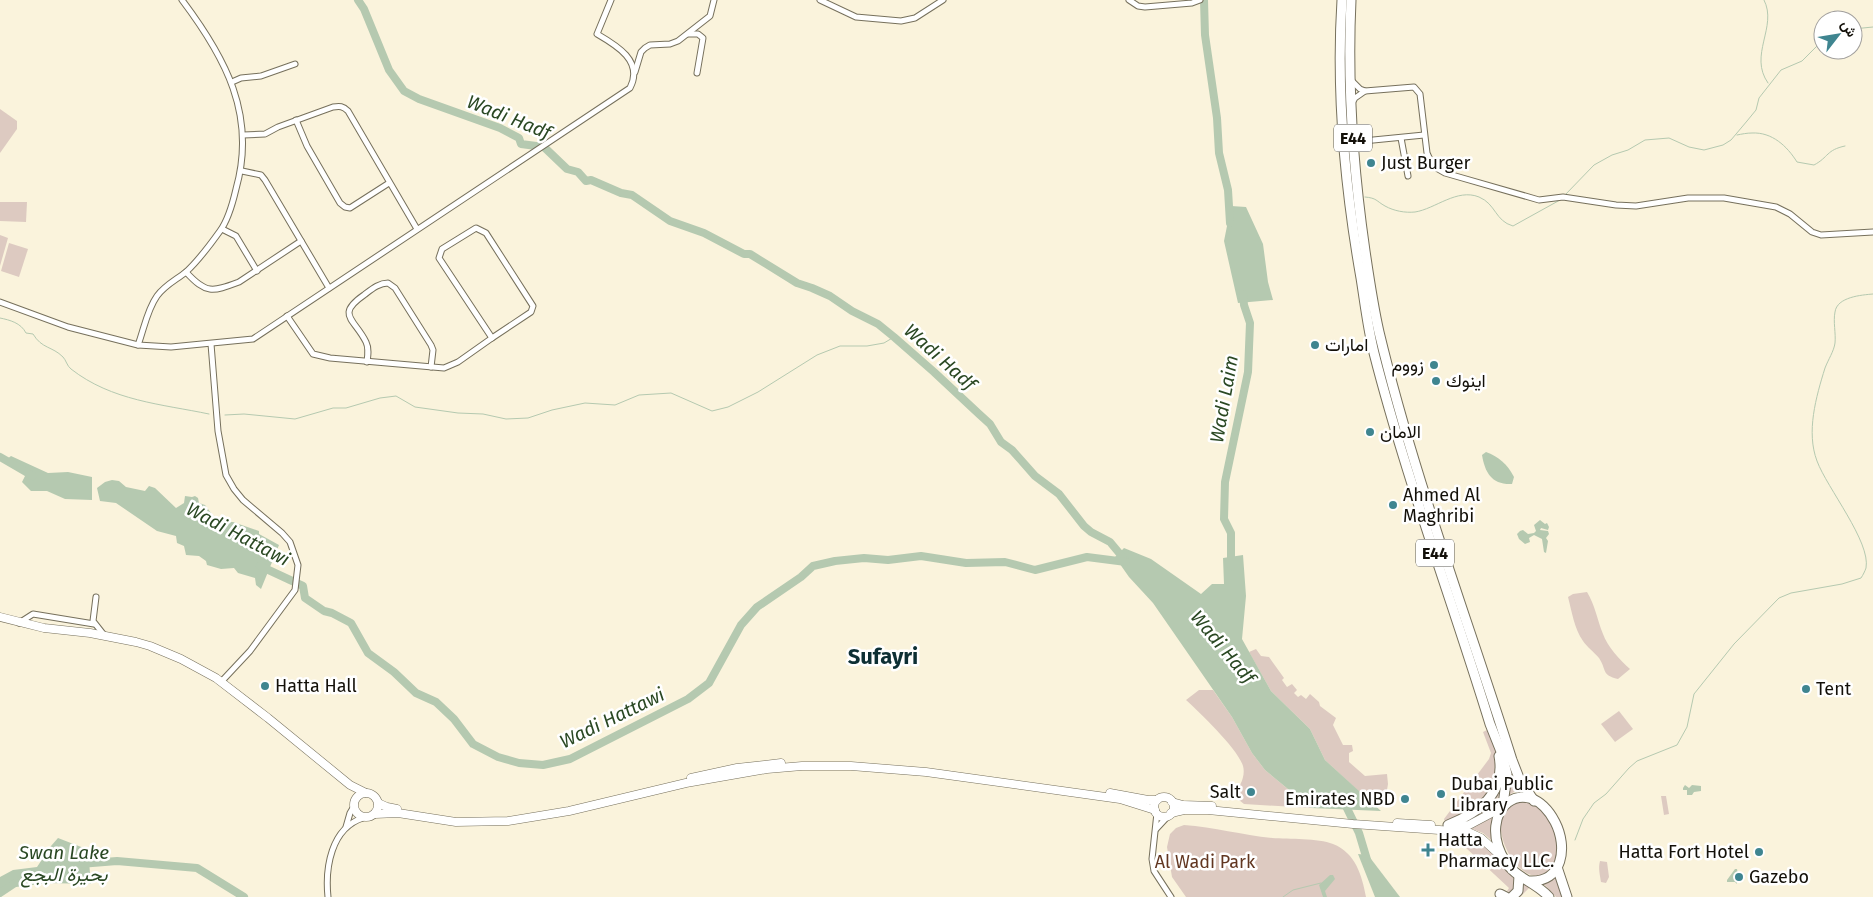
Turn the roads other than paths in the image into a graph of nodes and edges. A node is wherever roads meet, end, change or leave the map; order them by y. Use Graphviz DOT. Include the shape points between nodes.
graph roads {
  1 [pos="182,0"];
  2 [pos="611,0"];
  3 [pos="714,0"];
  4 [pos="820,0"];
  5 [pos="943,0"];
  6 [pos="1130,0"];
  7 [pos="1200,0"];
  8 [pos="1342,0"];
  9 [pos="1351,0"];
  10 [pos="688,34"];
  11 [pos="295,64"];
  12 [pos="697,73"];
  13 [pos="634,74"];
  14 [pos="1350,79"];
  15 [pos="232,82"];
  16 [pos="1365,91"];
  17 [pos="1351,105"];
  18 [pos="296,120"];
  19 [pos="1424,135"];
  20 [pos="243,136"];
  21 [pos="1401,138"];
  22 [pos="1353,142"];
  23 [pos="242,170"];
  24 [pos="1408,176"];
  25 [pos="389,183"];
  26 [pos="222,229"];
  27 [pos="417,229"];
  28 [pos="1873,232"];
  29 [pos="301,241"];
  30 [pos="1356,249"];
  31 [pos="257,271"];
  32 [pos="186,272"];
  33 [pos="1369,276"];
  34 [pos="329,288"];
  35 [pos="0,302"];
  36 [pos="287,316"];
  37 [pos="492,338"];
  38 [pos="211,344"];
  39 [pos="138,346"];
  40 [pos="368,362"];
  41 [pos="431,367"];
  42 [pos="96,597"];
  43 [pos="0,617"];
  44 [pos="19,622"];
  45 [pos="94,624"];
  46 [pos="104,636"];
  47 [pos="223,683"];
  48 [pos="1496,741"];
  49 [pos="342,779"];
  50 [pos="366,793"];
  51 [pos="1157,800"];
  52 [pos="1534,801"];
  53 [pos="378,802"];
  54 [pos="1172,802"];
  55 [pos="354,805"];
  56 [pos="1502,807"];
  57 [pos="1156,812"];
  58 [pos="375,814"];
  59 [pos="1170,814"];
  60 [pos="363,818"];
  61 [pos="1352,822"];
  62 [pos="1375,824"];
  63 [pos="1448,825"];
  64 [pos="346,828"];
  65 [pos="1155,832"];
  66 [pos="1502,857"];
  67 [pos="1557,867"];
  68 [pos="1519,876"];
  69 [pos="1528,880"];
  70 [pos="328,897"];
  71 [pos="1171,897"];
  72 [pos="1512,897"];
  73 [pos="1549,897"];
  74 [pos="1567,897"];
  1 -- 15 [label="street" via="218,53"];
  2 -- 13 [label="street" via="597,34 627,54"];
  3 -- 10 [label="street" via="710,16"];
  4 -- 5 [label="street" via="856,17 901,21 915,18"];
  6 -- 7 [label="street" via="1144,7"];
  8 -- 30 [label="highway, E44" via="1343,130"];
  9 -- 14 [label="highway, E44"];
  10 -- 12 [label="street" via="698,34 702,38"];
  10 -- 13 [label="street" via="676,42 645,48"];
  11 -- 15 [label="street"];
  13 -- 27 [label="street" via="630,88"];
  14 -- 16 [label="street"];
  14 -- 17 [label="highway, E44"];
  15 -- 20 [label="street"];
  16 -- 17 [label="street"];
  16 -- 19 [label="street" via="1417,88"];
  17 -- 22 [label="highway, E44"];
  18 -- 20 [label="street" via="265,134"];
  18 -- 25 [label="street" via="332,107 344,107"];
  18 -- 25 [label="street" via="307,146 345,207 350,208"];
  19 -- 21 [label="street"];
  19 -- 28 [label="street" via="1427,153 1438,170 1539,200 1564,197 1636,206 1688,198 1724,198 1776,207 1818,234"];
  20 -- 23 [label="street"];
  21 -- 22 [label="street"];
  21 -- 24 [label="street"];
  22 -- 33 [label="highway, E44"];
  23 -- 26 [label="street"];
  23 -- 29 [label="street" via="261,175"];
  25 -- 27 [label="street"];
  26 -- 31 [label="street" via="236,236"];
  26 -- 32 [label="street"];
  27 -- 34 [label="street"];
  29 -- 31 [label="street"];
  29 -- 34 [label="street"];
  30 -- 33 [label="highway" via="1361,249 1363,267"];
  30 -- 48 [label="highway, E44" via="1373,350 1397,437"];
  31 -- 32 [label="street" via="239,282 212,289 198,285"];
  32 -- 39 [label="street" via="161,291 150,307"];
  33 -- 52 [label="highway, E44" via="1379,331 1421,483 1512,760"];
  34 -- 36 [label="street"];
  35 -- 39 [label="street" via="68,327"];
  36 -- 38 [label="street" via="253,339"];
  36 -- 40 [label="street" via="312,354"];
  37 -- 37 [label="street" via="531,312 533,306 486,233 476,228 442,249 439,258"];
  37 -- 41 [label="street" via="449,367"];
  38 -- 39 [label="street"];
  38 -- 47 [label="street" via="218,431 226,475 243,500 290,542 298,565 296,590"];
  40 -- 41 [label="street"];
  40 -- 41 [label="street" via="367,344 349,315 350,307 380,284 388,283 395,288 431,345"];
  42 -- 45 [label="street"];
  43 -- 44 [label="main road"];
  44 -- 45 [label="street" via="32,614"];
  44 -- 46 [label="main road"];
  45 -- 46 [label="street"];
  46 -- 47 [label="main road" via="150,646 204,670"];
  47 -- 49 [label="main road"];
  48 -- 56 [label="highway, E44" via="1507,774"];
  48 -- 63 [label="highway" via="1500,772 1491,796 1472,815"];
  49 -- 50 [label="main road"];
  49 -- 55 [label="main road"];
  50 -- 53 [label="main road"];
  50 -- 55 [label="main road" via="358,795"];
  51 -- 53 [label="main road" via="926,767 848,761 752,765 570,806 509,816 446,818 387,807"];
  51 -- 54 [label="main road" via="1164,797"];
  51 -- 57 [label="main road"];
  52 -- 56 [label="highway" via="1521,797 1509,800"];
  52 -- 67 [label="highway" via="1549,814 1559,831 1562,852"];
  53 -- 58 [label="main road"];
  54 -- 59 [label="main road"];
  54 -- 61 [label="main road"];
  55 -- 60 [label="main road" via="355,813"];
  55 -- 64 [label="street"];
  56 -- 63 [label="main road" via="1469,825"];
  56 -- 66 [label="highway" via="1496,828"];
  57 -- 58 [label="main road" via="1120,799 926,772 802,766 686,783 568,811 508,820 462,823 398,813"];
  57 -- 59 [label="main road" via="1162,816"];
  57 -- 65 [label="street"];
  58 -- 60 [label="main road"];
  59 -- 61 [label="main road" via="1184,810 1208,810"];
  59 -- 65 [label="street"];
  60 -- 64 [label="street"];
  61 -- 62 [label="main road"];
  62 -- 63 [label="main road"];
  62 -- 66 [label="main road" via="1468,832"];
  64 -- 70 [label="street" via="329,863"];
  65 -- 71 [label="street" via="1154,871"];
  66 -- 68 [label="highway"];
  67 -- 69 [label="highway" via="1542,880"];
  67 -- 74 [label="highway"];
  68 -- 69 [label="highway"];
  68 -- 72 [label="highway" via="1518,891"];
  69 -- 73 [label="highway"];
}
